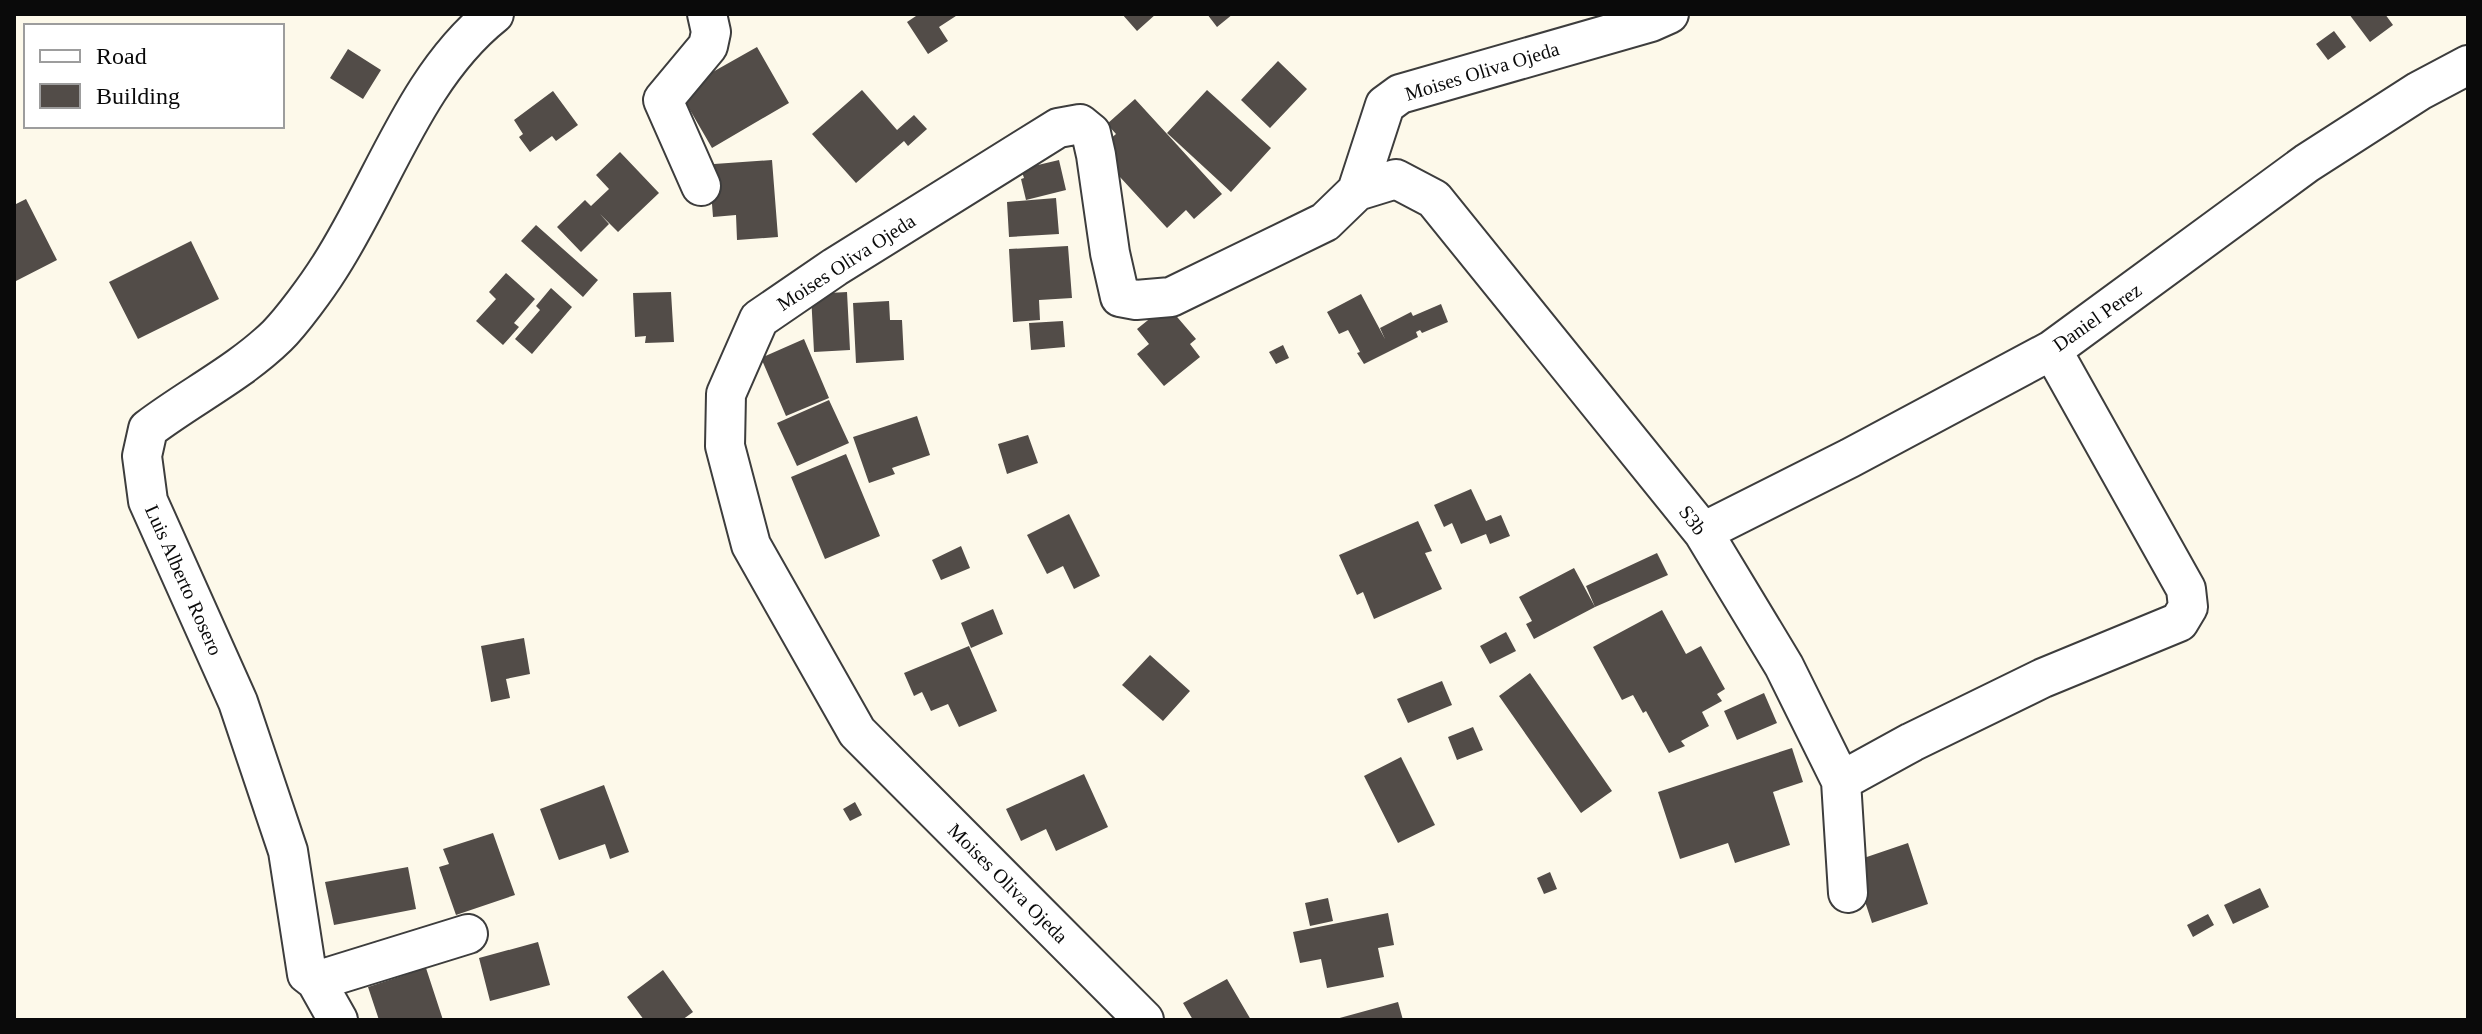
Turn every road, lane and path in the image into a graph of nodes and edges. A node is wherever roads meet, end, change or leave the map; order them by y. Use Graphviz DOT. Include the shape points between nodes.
graph roads {
  1 [pos="494,14"];
  2 [pos="707,14"];
  3 [pos="1669,14"];
  4 [pos="2468,65"];
  5 [pos="701,186"];
  6 [pos="1357,191"];
  7 [pos="1434,199"];
  8 [pos="2052,350"];
  9 [pos="1703,532"];
  10 [pos="1841,781"];
  11 [pos="1848,893"];
  12 [pos="468,934"];
  13 [pos="316,981"];
  14 [pos="338,1020"];
  15 [pos="1144,1020"];
  1 -- 13 [label="street, Luis Alberto Rosero" via="432,81 328,269 277,335 148,429 142,456 148,501 238,702 288,851 307,974"];
  2 -- 5 [label="street" via="708,46 663,100"];
  3 -- 6 [label="street, Moises Oliva Ojeda" via="1400,94 1385,105"];
  4 -- 8 [label="street, Daniel Perez" via="2307,163"];
  6 -- 7 [label="street, Moises Oliva Ojeda" via="1396,179"];
  6 -- 15 [label="street, Moises Oliva Ojeda" via="1325,222 1171,297 1120,297 1091,133 1080,124 1058,128 759,319 726,394 725,446 751,545 857,732"];
  7 -- 9 [label="street, S3b"];
  8 -- 9 [label="street, Daniel Perez"];
  8 -- 10 [label="street" via="2186,589 2188,607 2179,622 2043,678"];
  9 -- 10 [label="street, S3b" via="1784,666"];
  10 -- 11 [label="street, S3b"];
  12 -- 13 [label="street"];
  13 -- 14 [label="street, Luis Alberto Rosero"];
}
